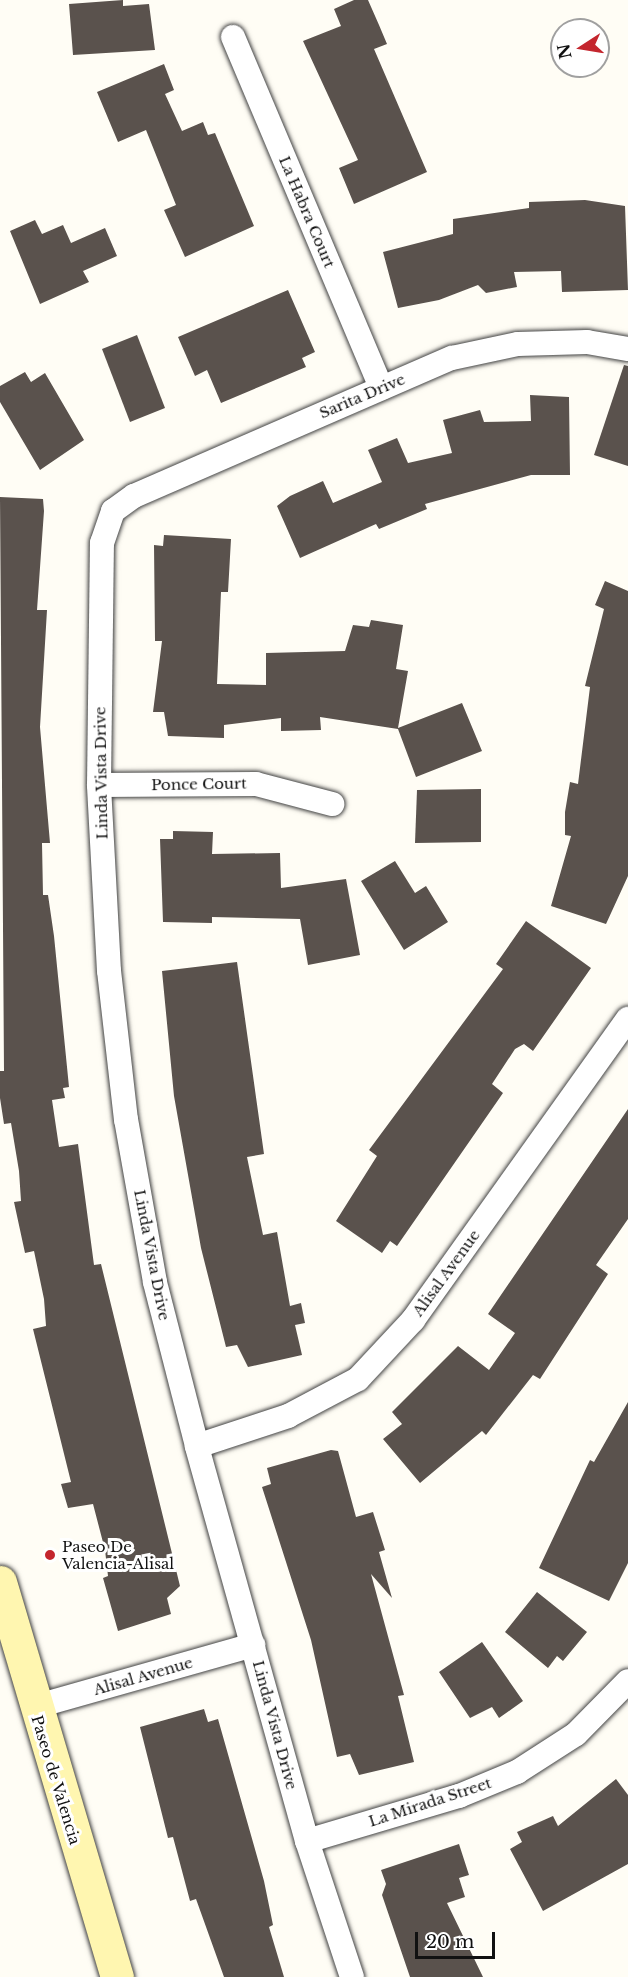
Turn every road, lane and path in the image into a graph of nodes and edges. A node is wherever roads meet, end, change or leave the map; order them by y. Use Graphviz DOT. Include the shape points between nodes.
graph roads {
  1 [pos="233,37"];
  2 [pos="628,349"];
  3 [pos="381,388"];
  4 [pos="113,512"];
  5 [pos="99,786"];
  6 [pos="332,804"];
  7 [pos="628,1019"];
  8 [pos="197,1446"];
  9 [pos="0,1582"];
  10 [pos="253,1646"];
  11 [pos="628,1681"];
  12 [pos="34,1707"];
  13 [pos="307,1841"];
  14 [pos="117,1977"];
  15 [pos="352,1977"];
  1 -- 3 [label="street, La Habra Court"];
  2 -- 3 [label="street, Sarita Drive" via="587,342 518,344 452,358"];
  3 -- 4 [label="street, Sarita Drive" via="134,496"];
  4 -- 5 [label="street, Linda Vista Drive" via="102,543"];
  5 -- 6 [label="street, Ponce Court" via="256,784"];
  5 -- 8 [label="street, Linda Vista Drive" via="110,971 126,1120 155,1282"];
  7 -- 8 [label="street, Alisal Avenue" via="413,1320 358,1379 288,1416"];
  8 -- 10 [label="street, Linda Vista Drive"];
  9 -- 12 [label="main road, Paseo de Valencia"];
  10 -- 12 [label="street, Alisal Avenue"];
  10 -- 13 [label="street, Linda Vista Drive"];
  11 -- 13 [label="street, La Mirada Street" via="576,1734 517,1772 459,1796"];
  12 -- 14 [label="main road, Paseo de Valencia"];
  13 -- 15 [label="street, Linda Vista Drive"];
}
